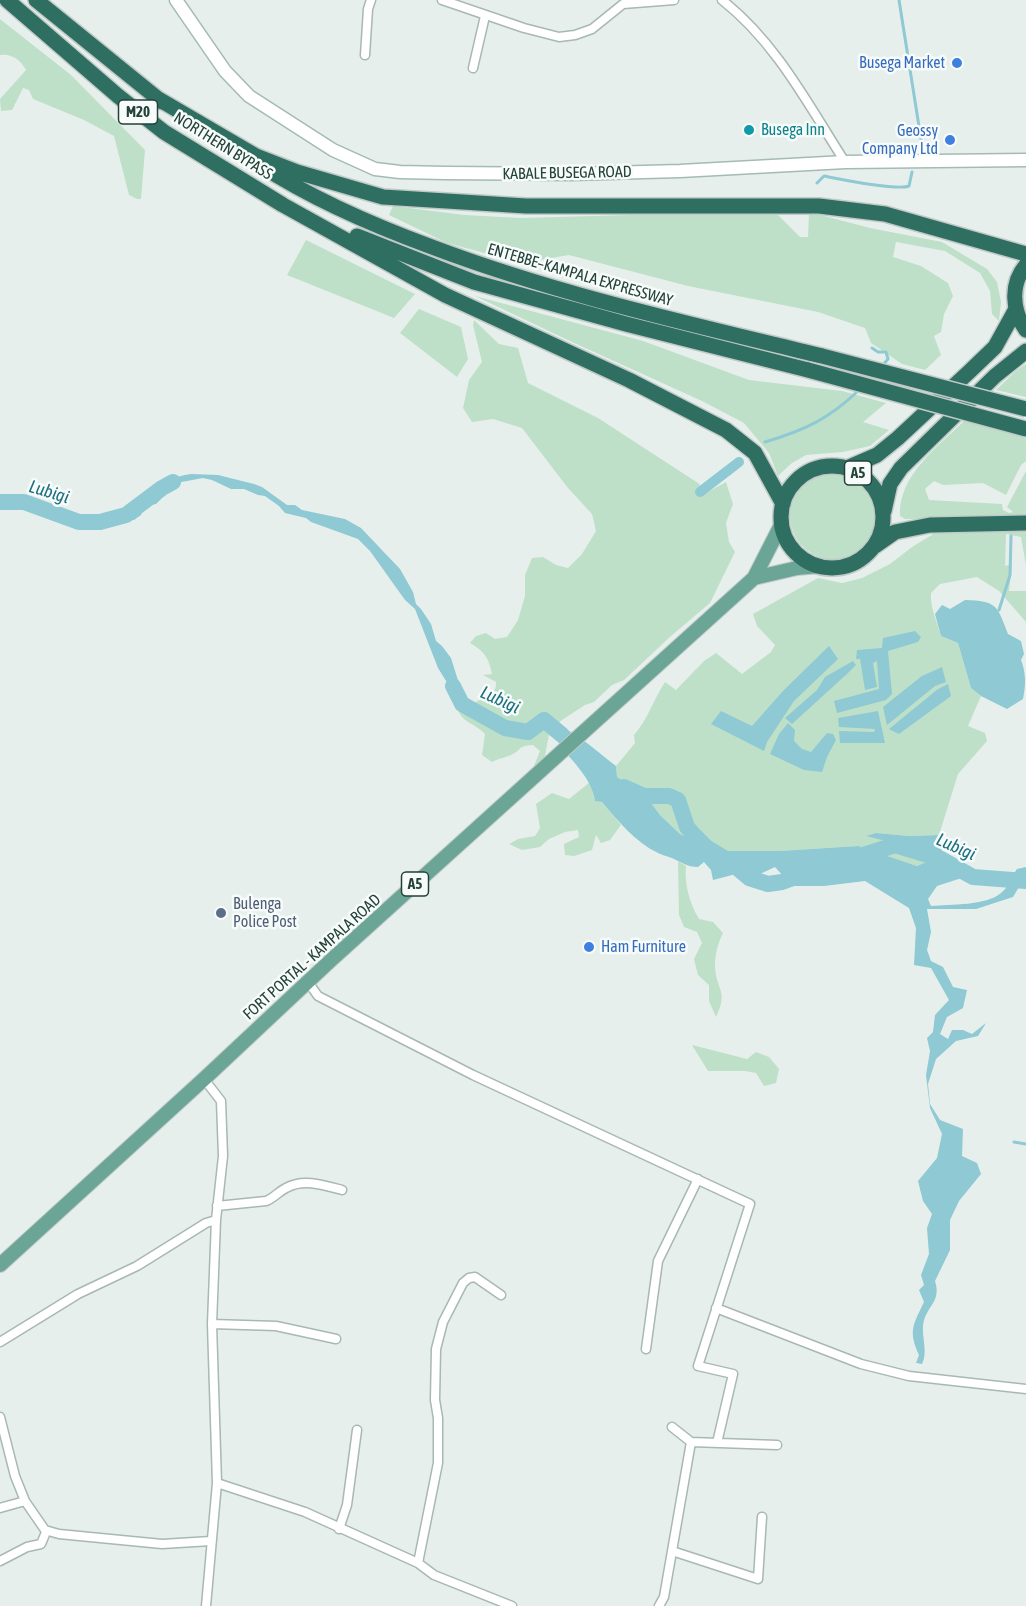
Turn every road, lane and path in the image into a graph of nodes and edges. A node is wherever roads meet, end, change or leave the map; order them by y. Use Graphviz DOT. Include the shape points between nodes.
graph roads {
  1 [pos="7,0"];
  2 [pos="36,0"];
  3 [pos="176,0"];
  4 [pos="371,0"];
  5 [pos="442,0"];
  6 [pos="674,0"];
  7 [pos="722,0"];
  8 [pos="628,2"];
  9 [pos="460,3"];
  10 [pos="485,16"];
  11 [pos="365,55"];
  12 [pos="473,68"];
  13 [pos="155,97"];
  14 [pos="1026,160"];
  15 [pos="845,162"];
  16 [pos="284,205"];
  17 [pos="1026,254"];
  18 [pos="1026,265"];
  19 [pos="1016,309"];
  20 [pos="1026,330"];
  21 [pos="1026,351"];
  22 [pos="1026,409"];
  23 [pos="1026,429"];
  24 [pos="847,468"];
  25 [pos="783,504"];
  26 [pos="883,514"];
  27 [pos="782,523"];
  28 [pos="1026,523"];
  29 [pos="873,547"];
  30 [pos="820,566"];
  31 [pos="754,578"];
  32 [pos="308,982"];
  33 [pos="204,1079"];
  34 [pos="698,1179"];
  35 [pos="342,1190"];
  36 [pos="217,1206"];
  37 [pos="216,1220"];
  38 [pos="0,1265"];
  39 [pos="501,1295"];
  40 [pos="716,1308"];
  41 [pos="212,1324"];
  42 [pos="336,1339"];
  43 [pos="0,1342"];
  44 [pos="646,1349"];
  45 [pos="1026,1389"];
  46 [pos="0,1417"];
  47 [pos="672,1426"];
  48 [pos="357,1430"];
  49 [pos="691,1442"];
  50 [pos="717,1443"];
  51 [pos="777,1445"];
  52 [pos="217,1483"];
  53 [pos="25,1501"];
  54 [pos="0,1508"];
  55 [pos="762,1517"];
  56 [pos="339,1529"];
  57 [pos="46,1532"];
  58 [pos="211,1540"];
  59 [pos="672,1551"];
  60 [pos="0,1561"];
  61 [pos="418,1563"];
  62 [pos="506,1605"];
  63 [pos="206,1606"];
  64 [pos="659,1606"];
  1 -- 16 [label="highway, NORTHERN BYPASS / M20" via="164,132"];
  2 -- 13 [label="highway, M20"];
  3 -- 15 [label="street, KABALE BUSEGA ROAD" via="225,71 249,96 333,150 375,169 572,174"];
  4 -- 11 [label="street"];
  5 -- 9 [label="street"];
  6 -- 8 [label="street"];
  7 -- 15 [label="street" via="772,51"];
  8 -- 10 [label="street" via="592,28 575,35 543,34"];
  9 -- 10 [label="street"];
  10 -- 12 [label="street"];
  13 -- 17 [label="highway" via="256,156 383,197 526,206 819,206 885,214"];
  13 -- 22 [label="highway, ENTEBBE–KAMPALA EXPRESSWAY, bridge" via="284,180 368,223 483,266 621,307"];
  14 -- 15 [label="street, KABALE BUSEGA ROAD"];
  16 -- 23 [label="highway, ENTEBBE–KAMPALA EXPRESSWAY, bridge" via="474,282"];
  16 -- 25 [label="highway" via="445,295 629,380 726,430 755,453"];
  18 -- 19 [label="highway, A5" via="1016,283"];
  19 -- 20 [label="highway, A5"];
  19 -- 24 [label="highway, A5" via="995,347 970,371 891,444"];
  21 -- 26 [label="highway, A5" via="901,468 890,484"];
  24 -- 25 [label="highway, A5" via="834,465 807,472 796,480"];
  24 -- 26 [label="highway, A5" via="873,485"];
  25 -- 27 [label="highway, A5"];
  26 -- 29 [label="highway, A5" via="881,532"];
  27 -- 30 [label="highway, A5" via="794,550"];
  27 -- 31 [label="main road, A5"];
  28 -- 29 [label="highway" via="930,525 895,532"];
  29 -- 30 [label="highway, A5" via="849,565"];
  30 -- 31 [label="main road, A5"];
  31 -- 32 [label="main road, FORT PORTAL - KAMPALA ROAD / A5"];
  32 -- 33 [label="main road, FORT PORTAL - KAMPALA ROAD / A5"];
  32 -- 34 [label="street" via="318,996 472,1075"];
  33 -- 36 [label="street" via="221,1101 223,1156"];
  33 -- 38 [label="main road, FORT PORTAL - KAMPALA ROAD / A5"];
  34 -- 40 [label="street" via="750,1204"];
  34 -- 44 [label="street" via="658,1261"];
  35 -- 36 [label="street" via="303,1183 266,1201"];
  36 -- 37 [label="street"];
  37 -- 41 [label="street"];
  37 -- 43 [label="street" via="137,1266 78,1294"];
  39 -- 61 [label="street" via="475,1277 469,1278 462,1283 444,1322 436,1349 438,1463"];
  40 -- 45 [label="street" via="861,1364 909,1376"];
  40 -- 50 [label="street" via="698,1366 733,1374"];
  41 -- 42 [label="street" via="276,1326"];
  41 -- 52 [label="street"];
  46 -- 53 [label="street"];
  47 -- 49 [label="street"];
  48 -- 56 [label="street"];
  49 -- 50 [label="street"];
  49 -- 59 [label="street"];
  50 -- 51 [label="street"];
  52 -- 56 [label="street" via="305,1512"];
  52 -- 58 [label="street"];
  53 -- 54 [label="street"];
  53 -- 57 [label="street"];
  55 -- 59 [label="street" via="758,1579"];
  56 -- 61 [label="street"];
  57 -- 58 [label="street" via="162,1544"];
  57 -- 60 [label="street" via="41,1544"];
  58 -- 63 [label="street"];
  59 -- 64 [label="street"];
  61 -- 62 [label="street" via="434,1575"];
}
